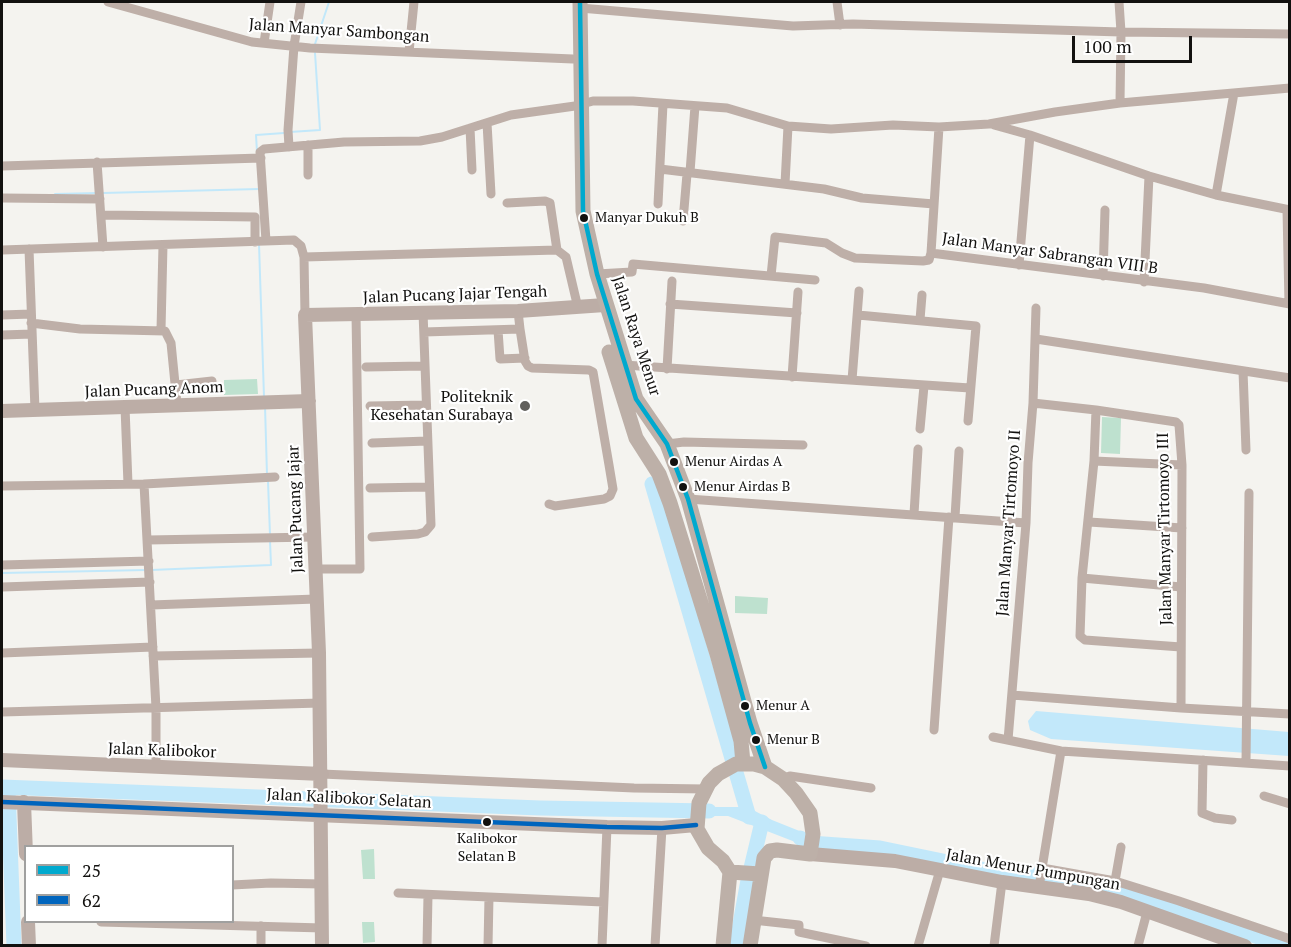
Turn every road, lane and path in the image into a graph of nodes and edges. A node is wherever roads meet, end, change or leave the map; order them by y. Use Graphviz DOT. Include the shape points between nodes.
graph roads {
  1 [pos="108,2"];
  2 [pos="270,2"];
  3 [pos="301,2"];
  4 [pos="414,2"];
  5 [pos="837,2"];
  6 [pos="1119,2"];
  7 [pos="578,4"];
  8 [pos="840,25"];
  9 [pos="1121,32"];
  10 [pos="1290,34"];
  11 [pos="264,43"];
  12 [pos="294,46"];
  13 [pos="409,52"];
  14 [pos="573,59"];
  15 [pos="1290,88"];
  16 [pos="1234,93"];
  17 [pos="1120,103"];
  18 [pos="579,104"];
  19 [pos="663,104"];
  20 [pos="695,106"];
  21 [pos="487,123"];
  22 [pos="989,124"];
  23 [pos="788,126"];
  24 [pos="939,127"];
  25 [pos="470,128"];
  26 [pos="1030,135"];
  27 [pos="289,145"];
  28 [pos="308,145"];
  29 [pos="258,158"];
  30 [pos="97,162"];
  31 [pos="2,166"];
  32 [pos="472,170"];
  33 [pos="660,170"];
  34 [pos="688,173"];
  35 [pos="308,175"];
  36 [pos="1149,176"];
  37 [pos="785,184"];
  38 [pos="491,194"];
  39 [pos="100,195"];
  40 [pos="1216,195"];
  41 [pos="2,198"];
  42 [pos="507,203"];
  43 [pos="658,204"];
  44 [pos="934,204"];
  45 [pos="1105,210"];
  46 [pos="1288,210"];
  47 [pos="102,214"];
  48 [pos="683,221"];
  49 [pos="261,241"];
  50 [pos="163,245"];
  51 [pos="103,247"];
  52 [pos="29,249"];
  53 [pos="2,250"];
  54 [pos="557,250"];
  55 [pos="932,253"];
  56 [pos="304,257"];
  57 [pos="1019,265"];
  58 [pos="597,274"];
  59 [pos="771,276"];
  60 [pos="1102,276"];
  61 [pos="815,280"];
  62 [pos="672,281"];
  63 [pos="1144,282"];
  64 [pos="859,291"];
  65 [pos="798,292"];
  66 [pos="922,295"];
  67 [pos="670,304"];
  68 [pos="1289,304"];
  69 [pos="600,306"];
  70 [pos="578,308"];
  71 [pos="1036,308"];
  72 [pos="518,311"];
  73 [pos="423,312"];
  74 [pos="797,313"];
  75 [pos="2,315"];
  76 [pos="305,315"];
  77 [pos="356,315"];
  78 [pos="858,315"];
  79 [pos="31,318"];
  80 [pos="920,320"];
  81 [pos="520,329"];
  82 [pos="161,330"];
  83 [pos="498,330"];
  84 [pos="424,332"];
  85 [pos="32,334"];
  86 [pos="2,335"];
  87 [pos="1036,339"];
  88 [pos="525,358"];
  89 [pos="624,365"];
  90 [pos="424,366"];
  91 [pos="366,367"];
  92 [pos="667,369"];
  93 [pos="1243,371"];
  94 [pos="792,376"];
  95 [pos="1290,378"];
  96 [pos="852,380"];
  97 [pos="212,381"];
  98 [pos="176,385"];
  99 [pos="924,386"];
  100 [pos="970,388"];
  101 [pos="309,401"];
  102 [pos="1033,403"];
  103 [pos="177,404"];
  104 [pos="426,405"];
  105 [pos="370,406"];
  106 [pos="125,407"];
  107 [pos="35,410"];
  108 [pos="1096,410"];
  109 [pos="2,411"];
  110 [pos="968,421"];
  111 [pos="653,424"];
  112 [pos="920,429"];
  113 [pos="636,438"];
  114 [pos="427,441"];
  115 [pos="372,443"];
  116 [pos="667,444"];
  117 [pos="802,445"];
  118 [pos="918,449"];
  119 [pos="1246,450"];
  120 [pos="959,451"];
  121 [pos="648,458"];
  122 [pos="1094,461"];
  123 [pos="1182,465"];
  124 [pos="271,477"];
  125 [pos="128,484"];
  126 [pos="144,484"];
  127 [pos="2,486"];
  128 [pos="429,487"];
  129 [pos="370,488"];
  130 [pos="1250,493"];
  131 [pos="688,500"];
  132 [pos="549,504"];
  133 [pos="914,514"];
  134 [pos="952,517"];
  135 [pos="1089,522"];
  136 [pos="1026,523"];
  137 [pos="1182,528"];
  138 [pos="314,537"];
  139 [pos="372,537"];
  140 [pos="148,540"];
  141 [pos="2,565"];
  142 [pos="315,569"];
  143 [pos="149,570"];
  144 [pos="709,576"];
  145 [pos="1082,578"];
  146 [pos="694,582"];
  147 [pos="1181,586"];
  148 [pos="2,587"];
  149 [pos="316,599"];
  150 [pos="150,605"];
  151 [pos="1181,647"];
  152 [pos="153,651"];
  153 [pos="2,653"];
  154 [pos="319,653"];
  155 [pos="1011,695"];
  156 [pos="320,703"];
  157 [pos="156,708"];
  158 [pos="1181,708"];
  159 [pos="1248,711"];
  160 [pos="2,712"];
  161 [pos="1290,714"];
  162 [pos="934,730"];
  163 [pos="993,737"];
  164 [pos="1008,740"];
  165 [pos="1061,751"];
  166 [pos="1246,759"];
  167 [pos="2,760"];
  168 [pos="1203,760"];
  169 [pos="736,765"];
  170 [pos="1290,766"];
  171 [pos="765,767"];
  172 [pos="156,768"];
  173 [pos="322,779"];
  174 [pos="783,779"];
  175 [pos="871,788"];
  176 [pos="702,796"];
  177 [pos="1264,796"];
  178 [pos="2,802"];
  179 [pos="21,802"];
  180 [pos="1290,804"];
  181 [pos="322,809"];
  182 [pos="1232,820"];
  183 [pos="696,824"];
  184 [pos="607,827"];
  185 [pos="662,828"];
  186 [pos="812,844"];
  187 [pos="25,845"];
  188 [pos="1121,847"];
  189 [pos="940,870"];
  190 [pos="730,872"];
  191 [pos="760,874"];
  192 [pos="1041,876"];
  193 [pos="1115,881"];
  194 [pos="1002,882"];
  195 [pos="322,884"];
  196 [pos="234,885"];
  197 [pos="398,893"];
  198 [pos="428,895"];
  199 [pos="489,897"];
  200 [pos="603,902"];
  201 [pos="1147,912"];
  202 [pos="753,920"];
  203 [pos="28,923"];
  204 [pos="164,923"];
  205 [pos="261,926"];
  206 [pos="322,928"];
  207 [pos="1290,939"];
  208 [pos="29,945"];
  209 [pos="261,945"];
  210 [pos="322,945"];
  211 [pos="427,945"];
  212 [pos="488,945"];
  213 [pos="602,945"];
  214 [pos="655,945"];
  215 [pos="723,945"];
  216 [pos="750,945"];
  217 [pos="866,945"];
  218 [pos="918,945"];
  219 [pos="994,945"];
  220 [pos="1138,945"];
  221 [pos="1245,945"];
  1 -- 11 [label="street, Jalan Manyar Sambongan"];
  2 -- 11 [label="street"];
  3 -- 12 [label="street"];
  4 -- 13 [label="street"];
  5 -- 8 [label="street"];
  6 -- 9 [label="street"];
  7 -- 8 [label="street" via="793,26"];
  7 -- 14 [label="main road, Jalan Raya Menur"];
  7 -- 18 [label="main road, Jalan Raya Menur"];
  8 -- 9 [label="street"];
  9 -- 10 [label="street"];
  9 -- 17 [label="street"];
  11 -- 12 [label="street, Jalan Manyar Sambongan"];
  12 -- 13 [label="street, Jalan Manyar Sambongan"];
  12 -- 27 [label="street"];
  13 -- 14 [label="street, Jalan Manyar Sambongan"];
  14 -- 18 [label="main road, Jalan Raya Menur"];
  15 -- 16 [label="street"];
  16 -- 17 [label="street"];
  16 -- 40 [label="street"];
  17 -- 22 [label="street"];
  18 -- 19 [label="street"];
  18 -- 21 [label="street"];
  18 -- 58 [label="main road, Jalan Raya Menur" via="583,211"];
  18 -- 69 [label="main road, Jalan Raya Menur" via="574,212"];
  19 -- 20 [label="street"];
  19 -- 33 [label="street"];
  20 -- 23 [label="street" via="731,108"];
  20 -- 34 [label="street"];
  21 -- 25 [label="street"];
  21 -- 38 [label="street"];
  22 -- 24 [label="street"];
  22 -- 26 [label="street"];
  23 -- 24 [label="street"];
  23 -- 37 [label="street"];
  24 -- 44 [label="street, Jalan Manyar Sabrangan VIII B"];
  25 -- 28 [label="street" via="420,141"];
  25 -- 32 [label="street"];
  26 -- 36 [label="street"];
  26 -- 57 [label="street"];
  27 -- 28 [label="street"];
  27 -- 29 [label="street" via="263,150"];
  28 -- 35 [label="street"];
  29 -- 30 [label="street"];
  29 -- 49 [label="street"];
  30 -- 31 [label="street"];
  30 -- 39 [label="street"];
  33 -- 34 [label="street"];
  33 -- 43 [label="street"];
  34 -- 37 [label="street"];
  34 -- 48 [label="street"];
  36 -- 40 [label="street"];
  36 -- 63 [label="street"];
  37 -- 44 [label="street" via="857,197"];
  39 -- 41 [label="street"];
  39 -- 47 [label="street"];
  40 -- 46 [label="street"];
  42 -- 54 [label="street" via="551,204"];
  44 -- 55 [label="street, Jalan Manyar Sabrangan VIII B"];
  45 -- 60 [label="street"];
  46 -- 68 [label="street"];
  47 -- 49 [label="street" via="255,217"];
  47 -- 51 [label="street"];
  49 -- 50 [label="street"];
  49 -- 56 [label="street, Jalan Pucang Jajar" via="291,240 299,244"];
  50 -- 51 [label="street"];
  50 -- 82 [label="street"];
  51 -- 52 [label="street"];
  52 -- 53 [label="street"];
  52 -- 79 [label="street"];
  54 -- 56 [label="street"];
  54 -- 70 [label="street" via="566,257"];
  55 -- 57 [label="street, Jalan Manyar Sabrangan VIII B"];
  55 -- 59 [label="street" via="929,260 923,261 855,258 826,243 774,237"];
  56 -- 76 [label="street, Jalan Pucang Jajar"];
  57 -- 60 [label="street, Jalan Manyar Sabrangan VIII B"];
  58 -- 59 [label="street" via="632,272 633,264"];
  58 -- 69 [label="main road, Jalan Raya Menur"];
  59 -- 61 [label="street"];
  60 -- 63 [label="street, Jalan Manyar Sabrangan VIII B"];
  62 -- 67 [label="street"];
  63 -- 68 [label="street, Jalan Manyar Sabrangan VIII B" via="1204,288"];
  64 -- 78 [label="street"];
  65 -- 74 [label="street"];
  66 -- 80 [label="street"];
  67 -- 74 [label="street"];
  67 -- 92 [label="street"];
  69 -- 70 [label="street, Jalan Pucang Jajar Tengah"];
  69 -- 89 [label="main road, Jalan Raya Menur"];
  69 -- 113 [label="main road, Jalan Raya Menur"];
  70 -- 72 [label="street, Jalan Pucang Jajar Tengah"];
  71 -- 87 [label="street, Jalan Manyar Tirtomoyo II"];
  72 -- 73 [label="street, Jalan Pucang Jajar Tengah"];
  72 -- 81 [label="street"];
  73 -- 77 [label="street, Jalan Pucang Jajar Tengah"];
  73 -- 84 [label="street"];
  74 -- 94 [label="street"];
  75 -- 79 [label="street"];
  76 -- 77 [label="street, Jalan Pucang Jajar Tengah"];
  76 -- 101 [label="street, Jalan Pucang Jajar"];
  77 -- 142 [label="street" via="360,569"];
  78 -- 80 [label="street"];
  78 -- 96 [label="street"];
  79 -- 82 [label="street" via="80,329"];
  79 -- 85 [label="street"];
  80 -- 100 [label="street" via="976,327"];
  81 -- 83 [label="street"];
  81 -- 88 [label="street"];
  82 -- 98 [label="street" via="169,337"];
  83 -- 84 [label="street"];
  83 -- 88 [label="street" via="501,359"];
  84 -- 90 [label="street"];
  85 -- 86 [label="street"];
  85 -- 107 [label="street"];
  87 -- 93 [label="street"];
  87 -- 102 [label="street, Jalan Manyar Tirtomoyo II"];
  88 -- 132 [label="street" via="532,368 592,372 609,465 613,491 608,497"];
  89 -- 92 [label="street"];
  89 -- 111 [label="main road, Jalan Raya Menur" via="636,399"];
  90 -- 91 [label="street"];
  90 -- 104 [label="street"];
  92 -- 94 [label="street"];
  93 -- 95 [label="street"];
  93 -- 119 [label="street"];
  94 -- 96 [label="street"];
  96 -- 99 [label="street"];
  97 -- 98 [label="street"];
  98 -- 103 [label="street"];
  99 -- 100 [label="street"];
  99 -- 112 [label="street"];
  100 -- 110 [label="street"];
  101 -- 103 [label="street, Jalan Pucang Anom"];
  101 -- 138 [label="street, Jalan Pucang Jajar"];
  102 -- 108 [label="street, Jalan Manyar Tirtomoyo III"];
  102 -- 136 [label="street, Jalan Manyar Tirtomoyo II"];
  103 -- 106 [label="street, Jalan Pucang Anom"];
  104 -- 105 [label="street"];
  104 -- 114 [label="street"];
  106 -- 107 [label="street, Jalan Pucang Anom"];
  106 -- 125 [label="street"];
  107 -- 109 [label="street, Jalan Pucang Anom"];
  108 -- 122 [label="street"];
  108 -- 123 [label="street, Jalan Manyar Tirtomoyo III" via="1176,422 1180,428"];
  111 -- 113 [label="main road" via="648,435"];
  111 -- 116 [label="main road, Jalan Raya Menur"];
  113 -- 121 [label="main road, Jalan Raya Menur"];
  114 -- 115 [label="street"];
  114 -- 128 [label="street"];
  116 -- 117 [label="street"];
  116 -- 121 [label="main road" via="655,449"];
  116 -- 131 [label="main road, Jalan Raya Menur"];
  118 -- 133 [label="street"];
  120 -- 134 [label="street"];
  121 -- 146 [label="main road, Jalan Raya Menur" via="666,490"];
  122 -- 123 [label="street"];
  122 -- 135 [label="street"];
  123 -- 137 [label="street, Jalan Manyar Tirtomoyo III"];
  124 -- 126 [label="street"];
  125 -- 126 [label="street"];
  125 -- 127 [label="street"];
  126 -- 140 [label="street"];
  128 -- 129 [label="street"];
  128 -- 139 [label="street" via="430,528 418,534"];
  130 -- 159 [label="street"];
  131 -- 133 [label="street"];
  131 -- 144 [label="main road, Jalan Raya Menur"];
  133 -- 134 [label="street"];
  134 -- 136 [label="street"];
  134 -- 162 [label="street"];
  135 -- 137 [label="street"];
  135 -- 145 [label="street"];
  136 -- 155 [label="street, Jalan Manyar Tirtomoyo II"];
  137 -- 147 [label="street, Jalan Manyar Tirtomoyo III"];
  138 -- 140 [label="street"];
  138 -- 142 [label="street, Jalan Pucang Jajar"];
  140 -- 143 [label="street"];
  141 -- 143 [label="street"];
  142 -- 149 [label="street, Jalan Pucang Jajar"];
  143 -- 148 [label="street"];
  143 -- 150 [label="street"];
  144 -- 146 [label="main road"];
  144 -- 171 [label="main road, Jalan Raya Menur"];
  145 -- 147 [label="street"];
  145 -- 151 [label="street" via="1082,639"];
  146 -- 169 [label="main road, Jalan Raya Menur" via="741,741"];
  147 -- 151 [label="street, Jalan Manyar Tirtomoyo III"];
  149 -- 150 [label="street"];
  149 -- 154 [label="street, Jalan Pucang Jajar"];
  150 -- 152 [label="street"];
  151 -- 158 [label="street, Jalan Manyar Tirtomoyo III"];
  152 -- 153 [label="street"];
  152 -- 154 [label="street"];
  152 -- 157 [label="street"];
  154 -- 156 [label="street, Jalan Pucang Jajar"];
  155 -- 158 [label="street"];
  155 -- 164 [label="street, Jalan Manyar Tirtomoyo II"];
  156 -- 157 [label="street"];
  156 -- 173 [label="street, Jalan Pucang Jajar"];
  157 -- 160 [label="street"];
  157 -- 172 [label="street"];
  158 -- 159 [label="street"];
  159 -- 161 [label="street"];
  159 -- 166 [label="street"];
  163 -- 164 [label="street"];
  164 -- 165 [label="street"];
  165 -- 168 [label="street"];
  165 -- 192 [label="street"];
  166 -- 168 [label="street"];
  166 -- 170 [label="street"];
  167 -- 172 [label="street, Jalan Kalibokor"];
  168 -- 182 [label="street" via="1202,813"];
  169 -- 171 [label="main road"];
  169 -- 176 [label="main road" via="713,778"];
  171 -- 174 [label="main road"];
  172 -- 173 [label="street, Jalan Kalibokor"];
  173 -- 176 [label="street" via="634,788"];
  173 -- 181 [label="street, Jalan Pucang Jajar"];
  174 -- 175 [label="street" via="790,776"];
  174 -- 186 [label="main road" via="807,807 812,819"];
  176 -- 183 [label="main road"];
  177 -- 180 [label="street"];
  178 -- 179 [label="street, Jalan Kalibokor Selatan"];
  179 -- 181 [label="street, Jalan Kalibokor Selatan"];
  179 -- 187 [label="street"];
  181 -- 184 [label="street, Jalan Kalibokor Selatan"];
  181 -- 195 [label="street, Jalan Pucang Jajar"];
  183 -- 185 [label="street, Jalan Kalibokor Selatan"];
  183 -- 190 [label="main road" via="708,848"];
  184 -- 185 [label="street, Jalan Kalibokor Selatan"];
  184 -- 200 [label="street"];
  185 -- 214 [label="street"];
  186 -- 189 [label="street, Jalan Menur Pumpungan"];
  186 -- 191 [label="main road" via="770,851"];
  188 -- 193 [label="street"];
  189 -- 194 [label="street, Jalan Menur Pumpungan"];
  189 -- 218 [label="street"];
  190 -- 191 [label="main road"];
  190 -- 215 [label="main road"];
  191 -- 202 [label="main road"];
  192 -- 193 [label="street"];
  192 -- 194 [label="street, Jalan Menur Pumpungan"];
  192 -- 201 [label="street, Jalan Menur Pumpungan"];
  193 -- 207 [label="street"];
  194 -- 219 [label="street"];
  195 -- 196 [label="street"];
  195 -- 206 [label="street, Jalan Pucang Jajar"];
  197 -- 198 [label="street"];
  198 -- 199 [label="street"];
  198 -- 211 [label="street"];
  199 -- 200 [label="street"];
  199 -- 212 [label="street"];
  200 -- 213 [label="street"];
  201 -- 220 [label="street"];
  201 -- 221 [label="street, Jalan Menur Pumpungan"];
  202 -- 216 [label="main road"];
  202 -- 217 [label="street" via="799,925 799,932"];
  203 -- 208 [label="street"];
  204 -- 205 [label="street"];
  205 -- 206 [label="street"];
  205 -- 209 [label="street"];
  206 -- 210 [label="street, Jalan Pucang Jajar"];
}
